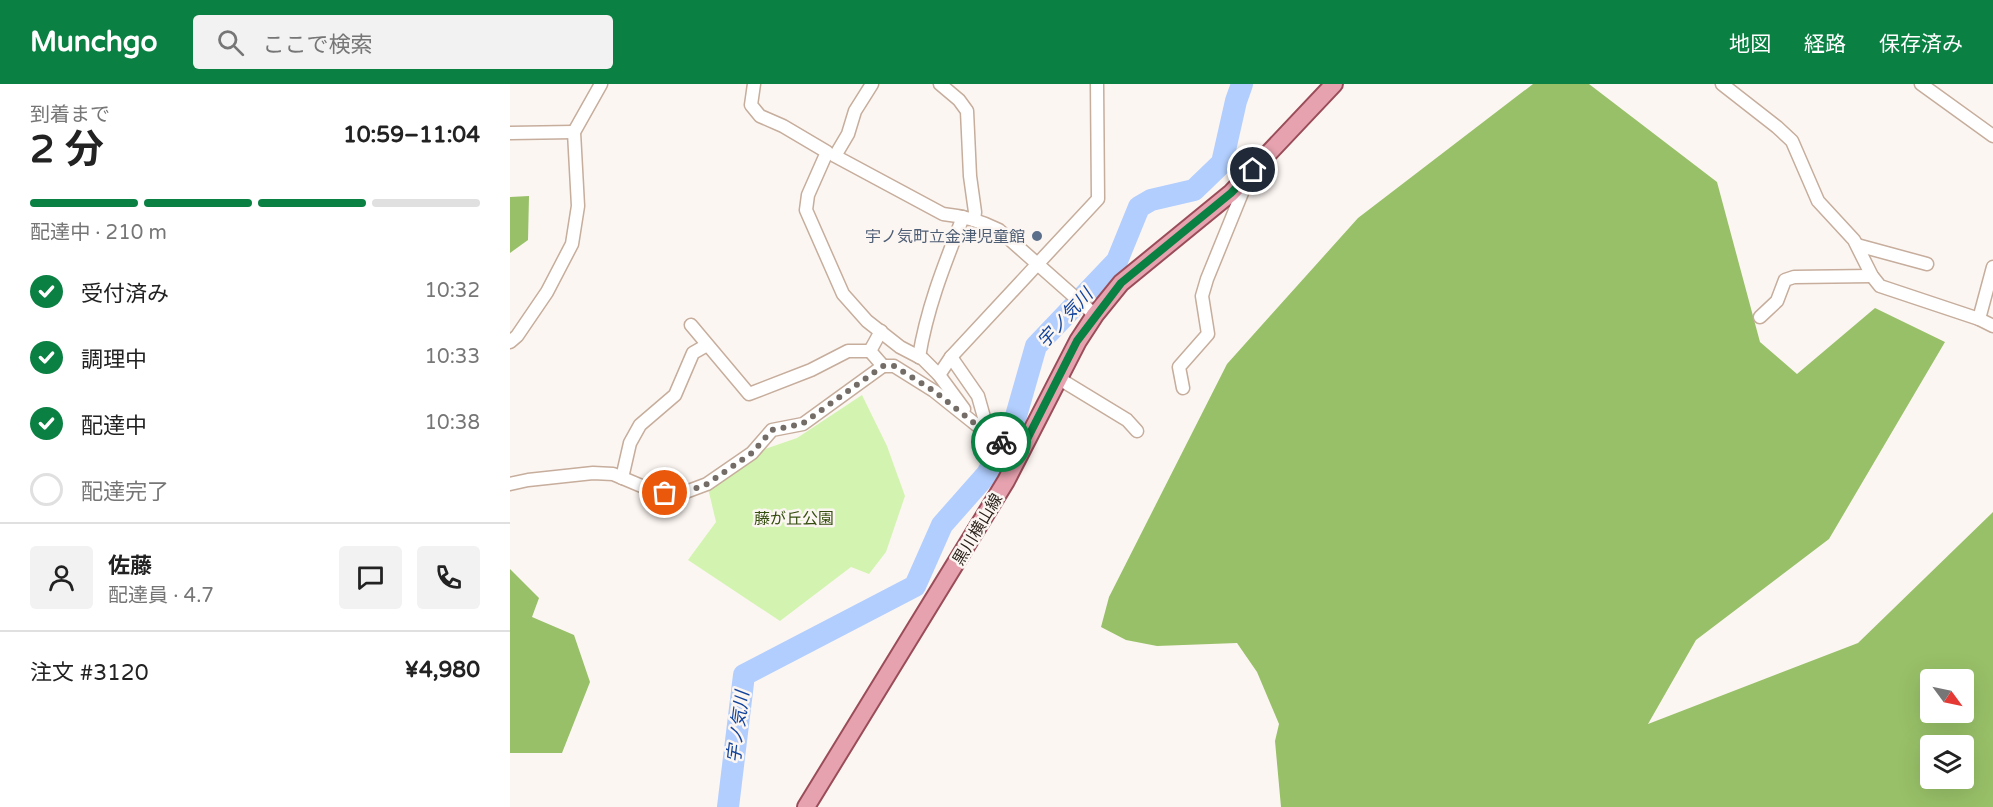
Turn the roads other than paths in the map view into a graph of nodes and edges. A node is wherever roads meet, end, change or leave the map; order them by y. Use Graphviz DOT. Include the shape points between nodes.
graph roads {
  1 [pos="600,84"];
  2 [pos="754,84"];
  3 [pos="872,84"];
  4 [pos="940,84"];
  5 [pos="1097,84"];
  6 [pos="1722,84"];
  7 [pos="1921,84"];
  8 [pos="1330,86"];
  9 [pos="1738,88"];
  10 [pos="574,132"];
  11 [pos="510,133"];
  12 [pos="1993,136"];
  13 [pos="1238,186"];
  14 [pos="969,218"];
  15 [pos="1857,245"];
  16 [pos="1039,264"];
  17 [pos="1927,264"];
  18 [pos="1993,267"];
  19 [pos="1872,276"];
  20 [pos="1091,311"];
  21 [pos="1760,317"];
  22 [pos="1978,319"];
  23 [pos="691,326"];
  24 [pos="1993,326"];
  25 [pos="880,331"];
  26 [pos="510,342"];
  27 [pos="707,345"];
  28 [pos="870,351"];
  29 [pos="919,357"];
  30 [pos="951,357"];
  31 [pos="883,366"];
  32 [pos="939,375"];
  33 [pos="1058,378"];
  34 [pos="1183,388"];
  35 [pos="976,424"];
  36 [pos="1137,431"];
  37 [pos="994,438"];
  38 [pos="1017,451"];
  39 [pos="622,478"];
  40 [pos="510,484"];
  41 [pos="806,807"];
  1 -- 10 [label="street"];
  2 -- 25 [label="street" via="751,105 760,116 826,152 806,210 843,294"];
  3 -- 14 [label="street" via="835,156 943,214"];
  4 -- 14 [label="street" via="967,111 975,212"];
  5 -- 16 [label="street" via="1098,199"];
  6 -- 9 [label="street"];
  7 -- 12 [label="street"];
  8 -- 13 [label="main road, 黒川横山線"];
  9 -- 15 [label="street" via="1792,141 1818,201"];
  10 -- 11 [label="street"];
  10 -- 26 [label="street" via="578,206 572,244 547,292"];
  13 -- 20 [label="main road, 黒川横山線"];
  13 -- 34 [label="street" via="1242,193 1202,296 1208,334 1179,367"];
  14 -- 16 [label="street" via="999,231"];
  14 -- 29 [label="street" via="936,284"];
  15 -- 17 [label="street"];
  15 -- 19 [label="street"];
  16 -- 20 [label="street"];
  16 -- 30 [label="street"];
  18 -- 22 [label="street"];
  19 -- 21 [label="street" via="1785,280 1777,301"];
  19 -- 22 [label="street" via="1880,286"];
  20 -- 33 [label="main road, 黒川横山線"];
  22 -- 24 [label="street"];
  23 -- 27 [label="street"];
  25 -- 28 [label="street"];
  25 -- 29 [label="street"];
  27 -- 28 [label="street" via="749,394 848,351"];
  27 -- 39 [label="street" via="693,353 675,395 640,425 630,443"];
  28 -- 31 [label="street"];
  29 -- 32 [label="street"];
  30 -- 32 [label="street"];
  30 -- 37 [label="street" via="978,396"];
  31 -- 35 [label="street" via="894,366"];
  31 -- 39 [label="street" via="802,424 772,430 752,453 707,484 683,493 665,493"];
  32 -- 35 [label="street"];
  33 -- 36 [label="street" via="1126,420"];
  33 -- 38 [label="main road, 黒川横山線"];
  35 -- 37 [label="street"];
  37 -- 38 [label="street"];
  38 -- 41 [label="main road, 黒川横山線" via="1006,481"];
  39 -- 40 [label="street" via="593,473"];
}
